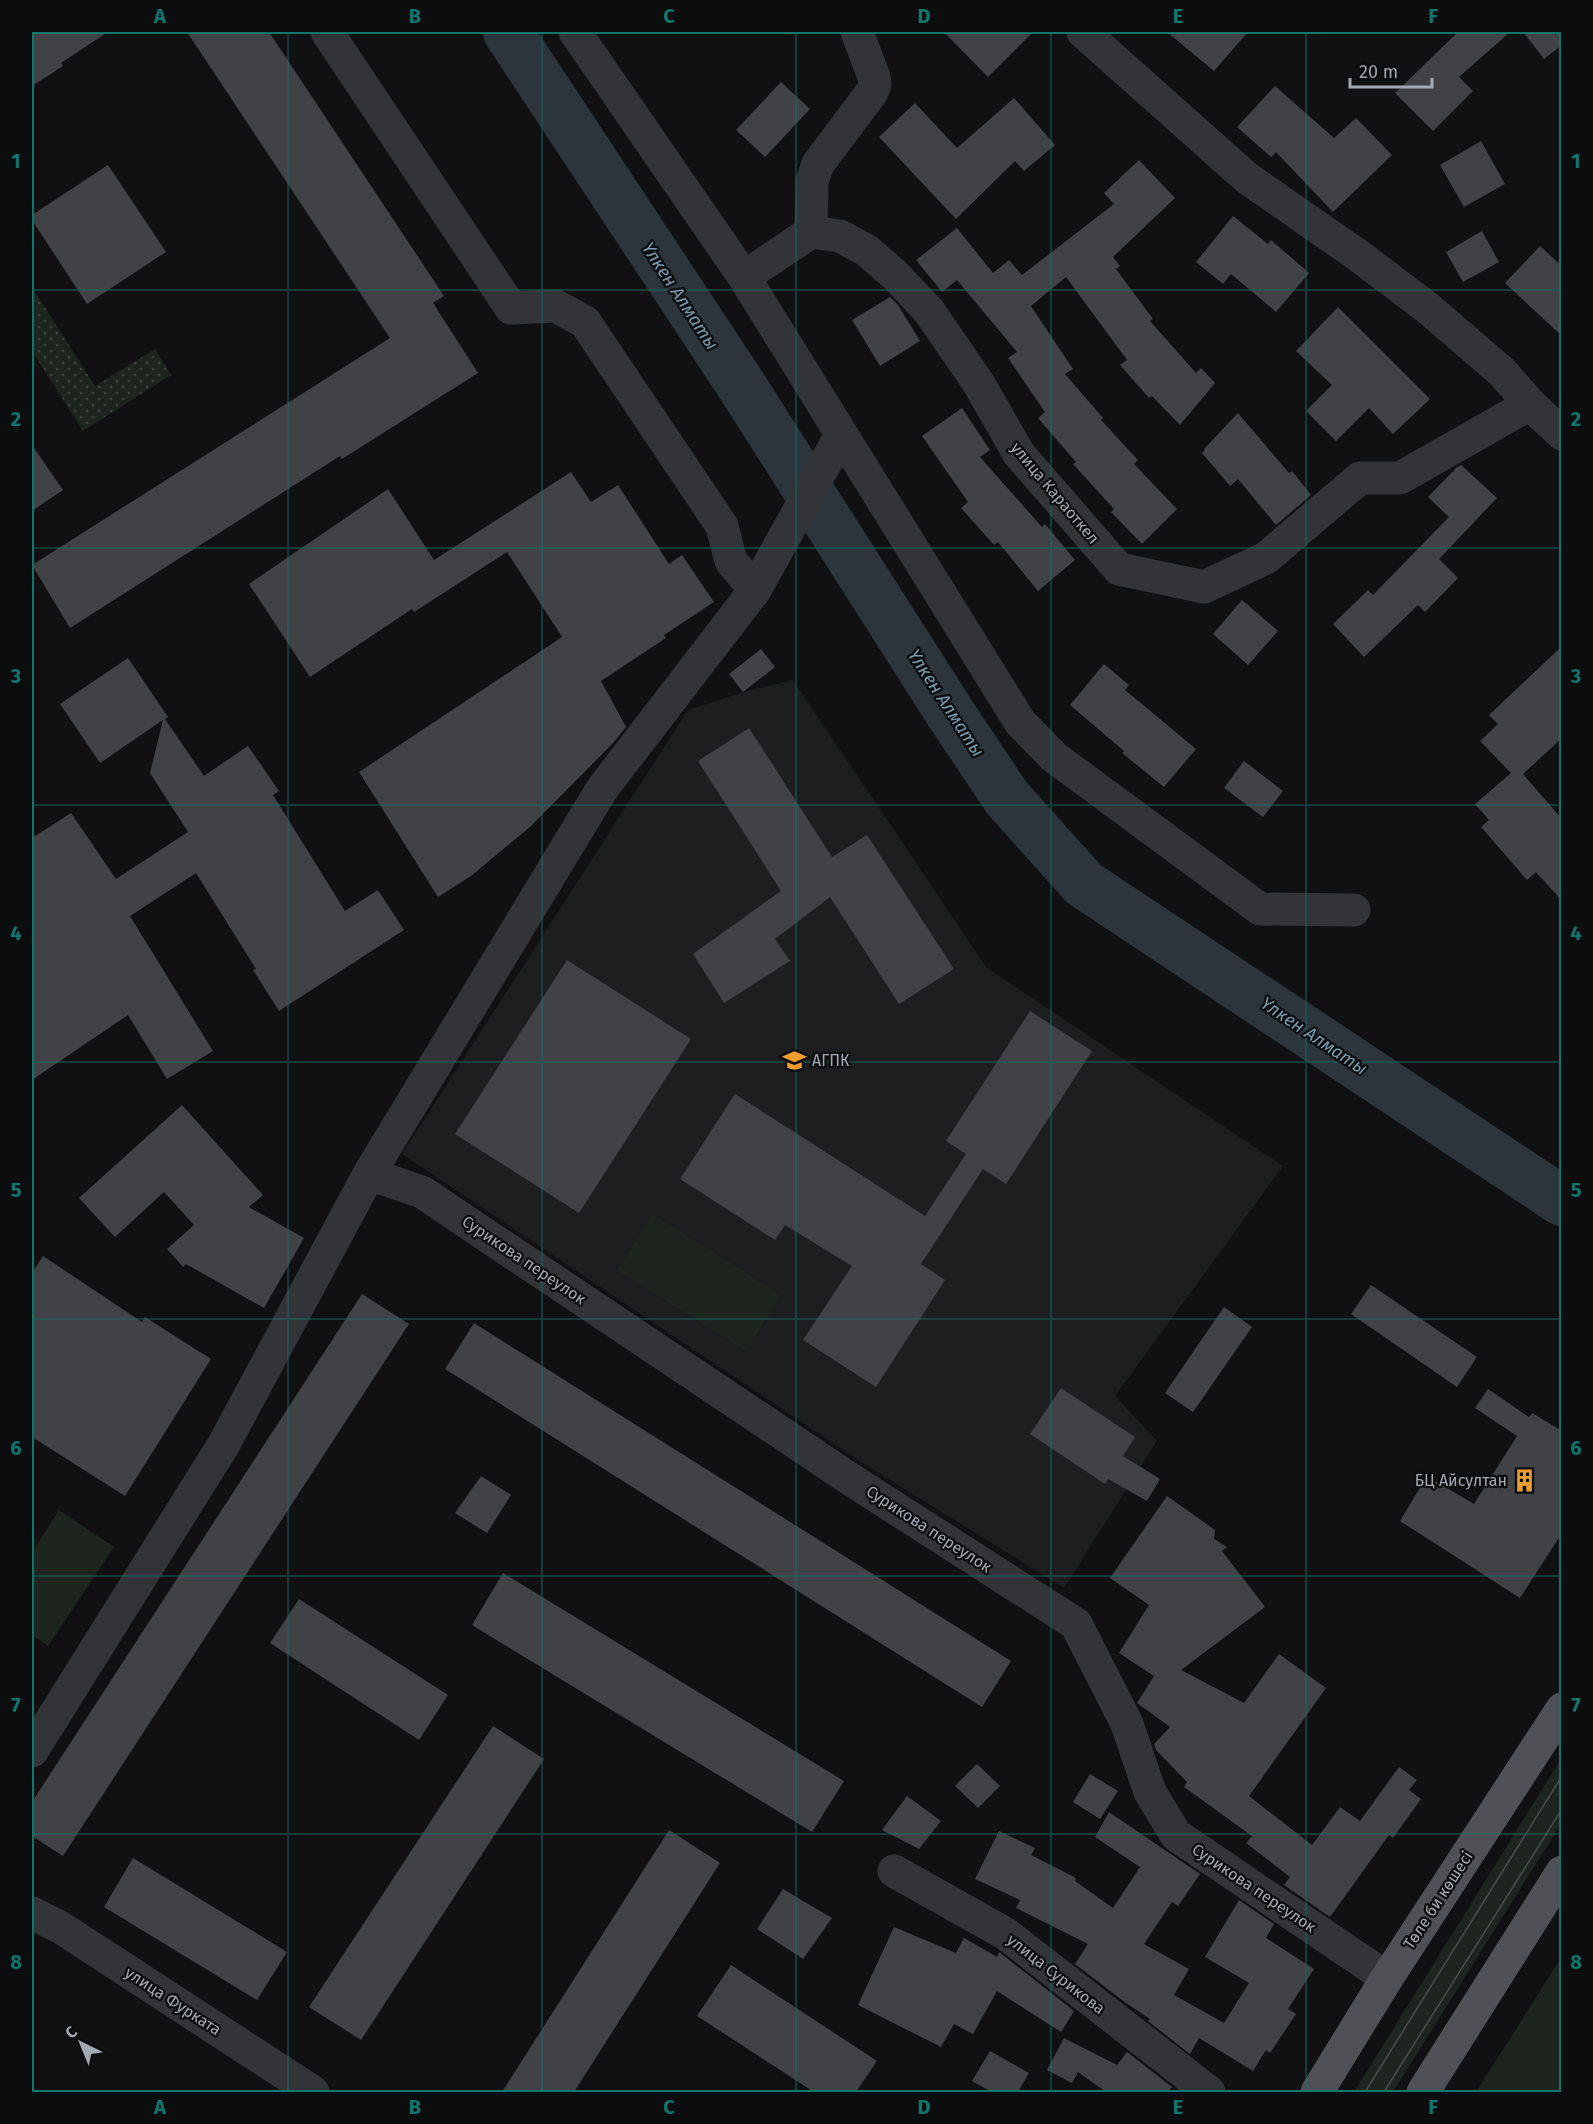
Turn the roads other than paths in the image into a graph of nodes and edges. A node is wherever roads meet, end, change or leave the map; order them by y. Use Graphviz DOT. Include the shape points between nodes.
graph roads {
  1 [pos="327,32"];
  2 [pos="575,32"];
  3 [pos="857,32"];
  4 [pos="1083,32"];
  5 [pos="811,232"];
  6 [pos="744,277"];
  7 [pos="1551,420"];
  8 [pos="841,435"];
  9 [pos="755,590"];
  10 [pos="1354,910"];
  11 [pos="369,1174"];
  12 [pos="1562,1709"];
  13 [pos="32,1751"];
  14 [pos="894,1871"];
  15 [pos="1562,1872"];
  16 [pos="32,1912"];
  17 [pos="1388,1978"];
  18 [pos="313,2092"];
  19 [pos="1209,2092"];
  20 [pos="1317,2092"];
  21 [pos="1423,2092"];
  1 -- 9 [label="street" via="511,308 556,306 585,322 722,526 731,561"];
  2 -- 6 [label="street"];
  3 -- 5 [label="street" via="875,84 818,164 812,181"];
  4 -- 7 [label="street" via="1247,178 1429,309"];
  5 -- 6 [label="street"];
  5 -- 7 [label="street, улица Караоткел" via="840,236 866,250 929,310 979,384 1019,454 1119,569 1204,587 1266,558 1360,478 1400,478"];
  6 -- 8 [label="street"];
  8 -- 9 [label="street"];
  8 -- 10 [label="street" via="1020,722 1054,757 1260,909"];
  9 -- 11 [label="street" via="602,789"];
  11 -- 13 [label="street" via="224,1444"];
  11 -- 17 [label="street, Сурикова переулок" via="422,1192 850,1479 1077,1624 1127,1725 1150,1792 1176,1835"];
  12 -- 17 [label="main road, Төле би көшесі"];
  14 -- 19 [label="street, улица Сурикова" via="1006,1934"];
  15 -- 21 [label="main road"];
  16 -- 18 [label="street, улица Фурката"];
  17 -- 20 [label="main road, Төле би көшесі"];
}
